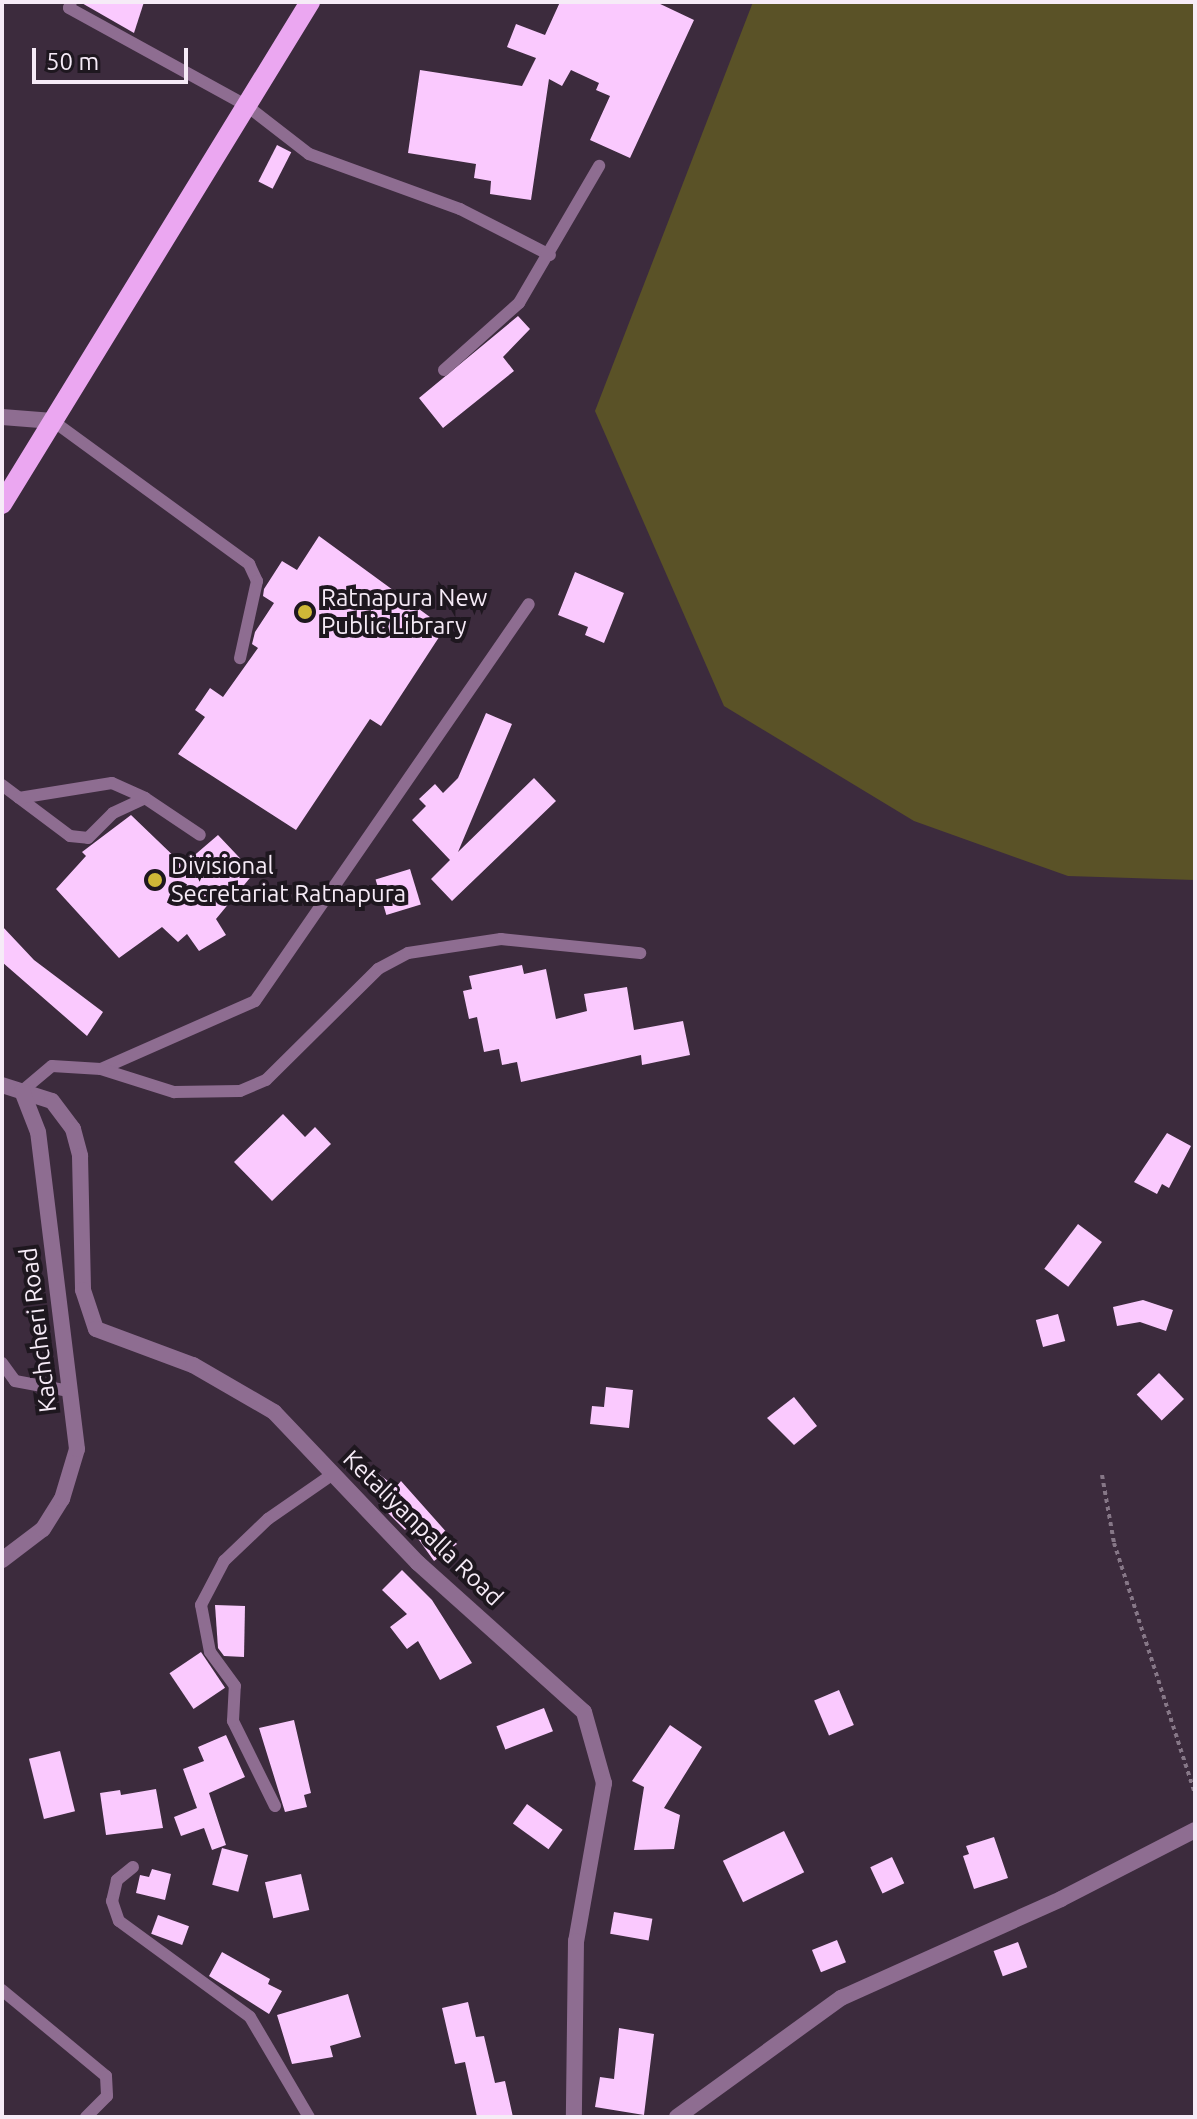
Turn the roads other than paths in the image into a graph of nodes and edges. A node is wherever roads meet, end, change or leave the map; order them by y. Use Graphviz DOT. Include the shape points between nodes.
graph roads {
  1 [pos="71,2"];
  2 [pos="310,2"];
  3 [pos="247,106"];
  4 [pos="599,166"];
  5 [pos="550,255"];
  6 [pos="444,370"];
  7 [pos="2,417"];
  8 [pos="53,421"];
  9 [pos="2,504"];
  10 [pos="529,604"];
  11 [pos="240,658"];
  12 [pos="2,785"];
  13 [pos="19,798"];
  14 [pos="145,798"];
  15 [pos="200,835"];
  16 [pos="640,953"];
  17 [pos="101,1069"];
  18 [pos="2,1085"];
  19 [pos="22,1091"];
  20 [pos="2,1363"];
  21 [pos="69,1391"];
  22 [pos="333,1474"];
  23 [pos="2,1560"];
  24 [pos="275,1806"];
  25 [pos="1195,1830"];
  26 [pos="133,1867"];
  27 [pos="2,1990"];
  28 [pos="86,2117"];
  29 [pos="309,2117"];
  30 [pos="574,2117"];
  31 [pos="677,2117"];
  1 -- 3 [label="lane" via="69,8"];
  2 -- 3 [label="main road"];
  3 -- 5 [label="lane" via="309,154 460,209"];
  3 -- 8 [label="main road"];
  4 -- 5 [label="lane"];
  5 -- 6 [label="lane" via="519,303"];
  7 -- 8 [label="street"];
  8 -- 9 [label="main road"];
  8 -- 11 [label="lane" via="249,564 257,581"];
  10 -- 17 [label="lane" via="255,1001"];
  12 -- 13 [label="lane"];
  13 -- 14 [label="lane" via="112,783"];
  13 -- 14 [label="lane" via="70,836 88,838 113,813"];
  14 -- 15 [label="lane"];
  16 -- 17 [label="lane" via="501,939 408,953 378,969 266,1080 240,1091 174,1092"];
  17 -- 19 [label="lane" via="52,1066"];
  18 -- 19 [label="street"];
  19 -- 21 [label="street, Kachcheri Road" via="38,1132"];
  19 -- 22 [label="street, Ketaliyanpalla Road" via="52,1101 73,1129 80,1156 83,1290 96,1329 193,1365 274,1412"];
  20 -- 21 [label="lane" via="15,1381"];
  21 -- 23 [label="street, Kachcheri Road" via="77,1449 62,1499 43,1529"];
  22 -- 24 [label="lane" via="268,1519 224,1561 201,1605 210,1652 235,1686 233,1721"];
  22 -- 30 [label="street, Ketaliyanpalla Road" via="418,1563 584,1712 604,1783 576,1941"];
  25 -- 31 [label="street" via="1061,1899 841,1998"];
  26 -- 29 [label="lane" via="117,1880 112,1901 119,1921 250,2017"];
  27 -- 28 [label="lane" via="106,2076 107,2096"];
}
